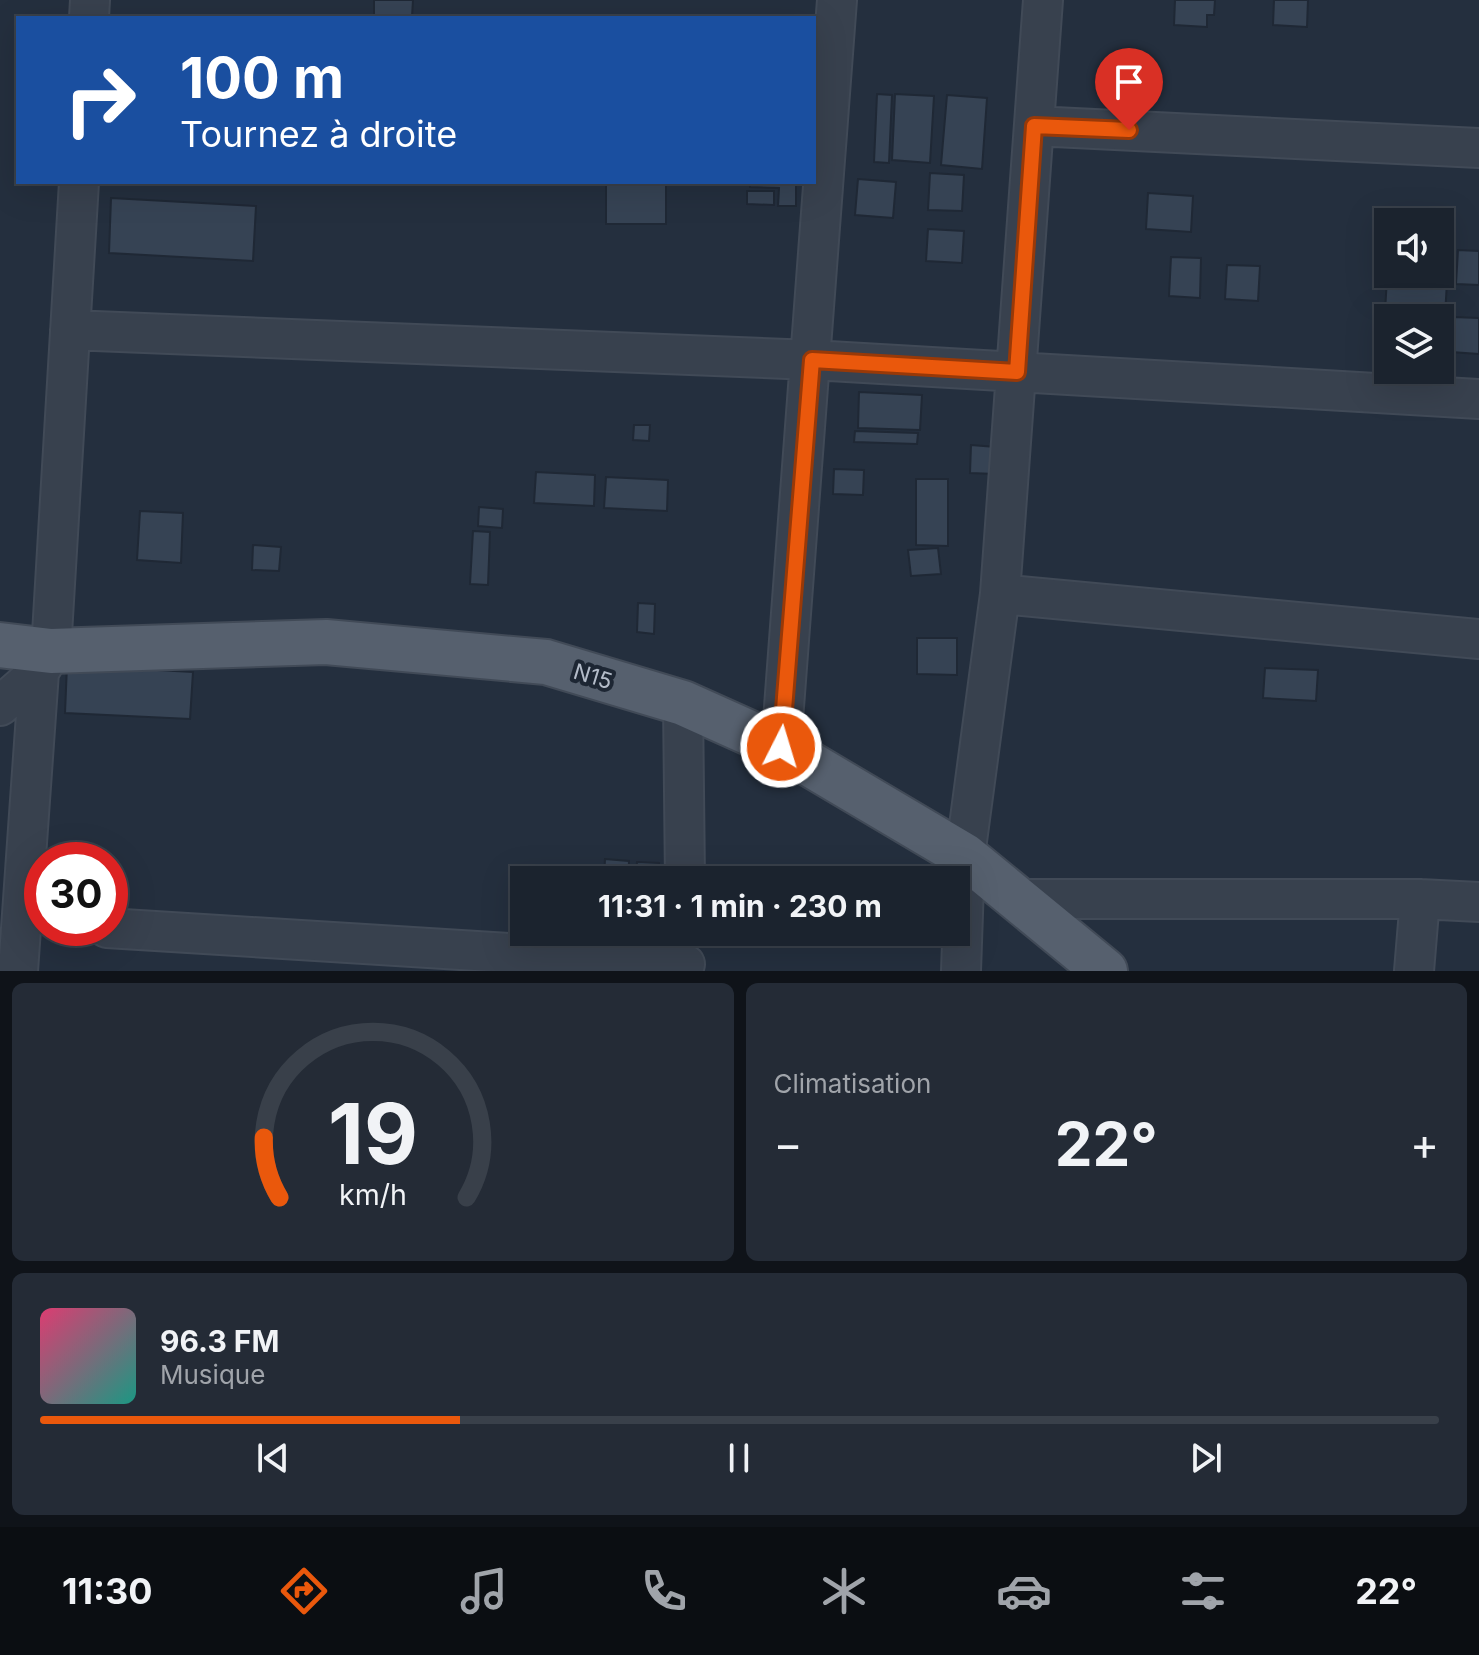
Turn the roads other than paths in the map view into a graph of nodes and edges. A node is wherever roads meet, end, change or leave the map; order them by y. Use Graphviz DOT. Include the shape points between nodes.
graph roads {
  1 [pos="837,0"];
  2 [pos="1043,0"];
  3 [pos="822,109"];
  4 [pos="1034,126"];
  5 [pos="1479,148"];
  6 [pos="79,184"];
  7 [pos="70,330"];
  8 [pos="812,360"];
  9 [pos="1017,372"];
  10 [pos="1479,399"];
  11 [pos="1000,594"];
  12 [pos="1479,639"];
  13 [pos="0,645"];
  14 [pos="45,661"];
  15 [pos="683,703"];
  16 [pos="0,706"];
  17 [pos="781,747"];
  18 [pos="36,842"];
  19 [pos="965,856"];
  20 [pos="685,866"];
  21 [pos="1018,899"];
  22 [pos="1420,899"];
  23 [pos="1479,902"];
  24 [pos="128,931"];
  25 [pos="25,946"];
  26 [pos="685,956"];
  27 [pos="342,957"];
  28 [pos="18,971"];
  29 [pos="961,971"];
  30 [pos="1105,971"];
  31 [pos="1414,971"];
  1 -- 3 [label="street"];
  2 -- 4 [label="street"];
  3 -- 8 [label="street"];
  4 -- 5 [label="street"];
  4 -- 9 [label="street"];
  6 -- 7 [label="street"];
  7 -- 8 [label="street"];
  7 -- 14 [label="street"];
  8 -- 9 [label="street"];
  8 -- 17 [label="street"];
  9 -- 10 [label="street"];
  9 -- 11 [label="street"];
  11 -- 12 [label="street"];
  11 -- 19 [label="street"];
  13 -- 14 [label="main road, N15"];
  14 -- 15 [label="main road, N15" via="326,642 546,662"];
  14 -- 16 [label="street"];
  14 -- 18 [label="street"];
  15 -- 17 [label="main road, N15"];
  15 -- 20 [label="street"];
  17 -- 19 [label="main road, N15"];
  19 -- 21 [label="main road, N15"];
  19 -- 29 [label="street"];
  21 -- 22 [label="street"];
  21 -- 30 [label="main road, N15"];
  22 -- 23 [label="street"];
  22 -- 31 [label="street"];
  24 -- 27 [label="street"];
  25 -- 28 [label="street"];
  26 -- 27 [label="street"];
}
